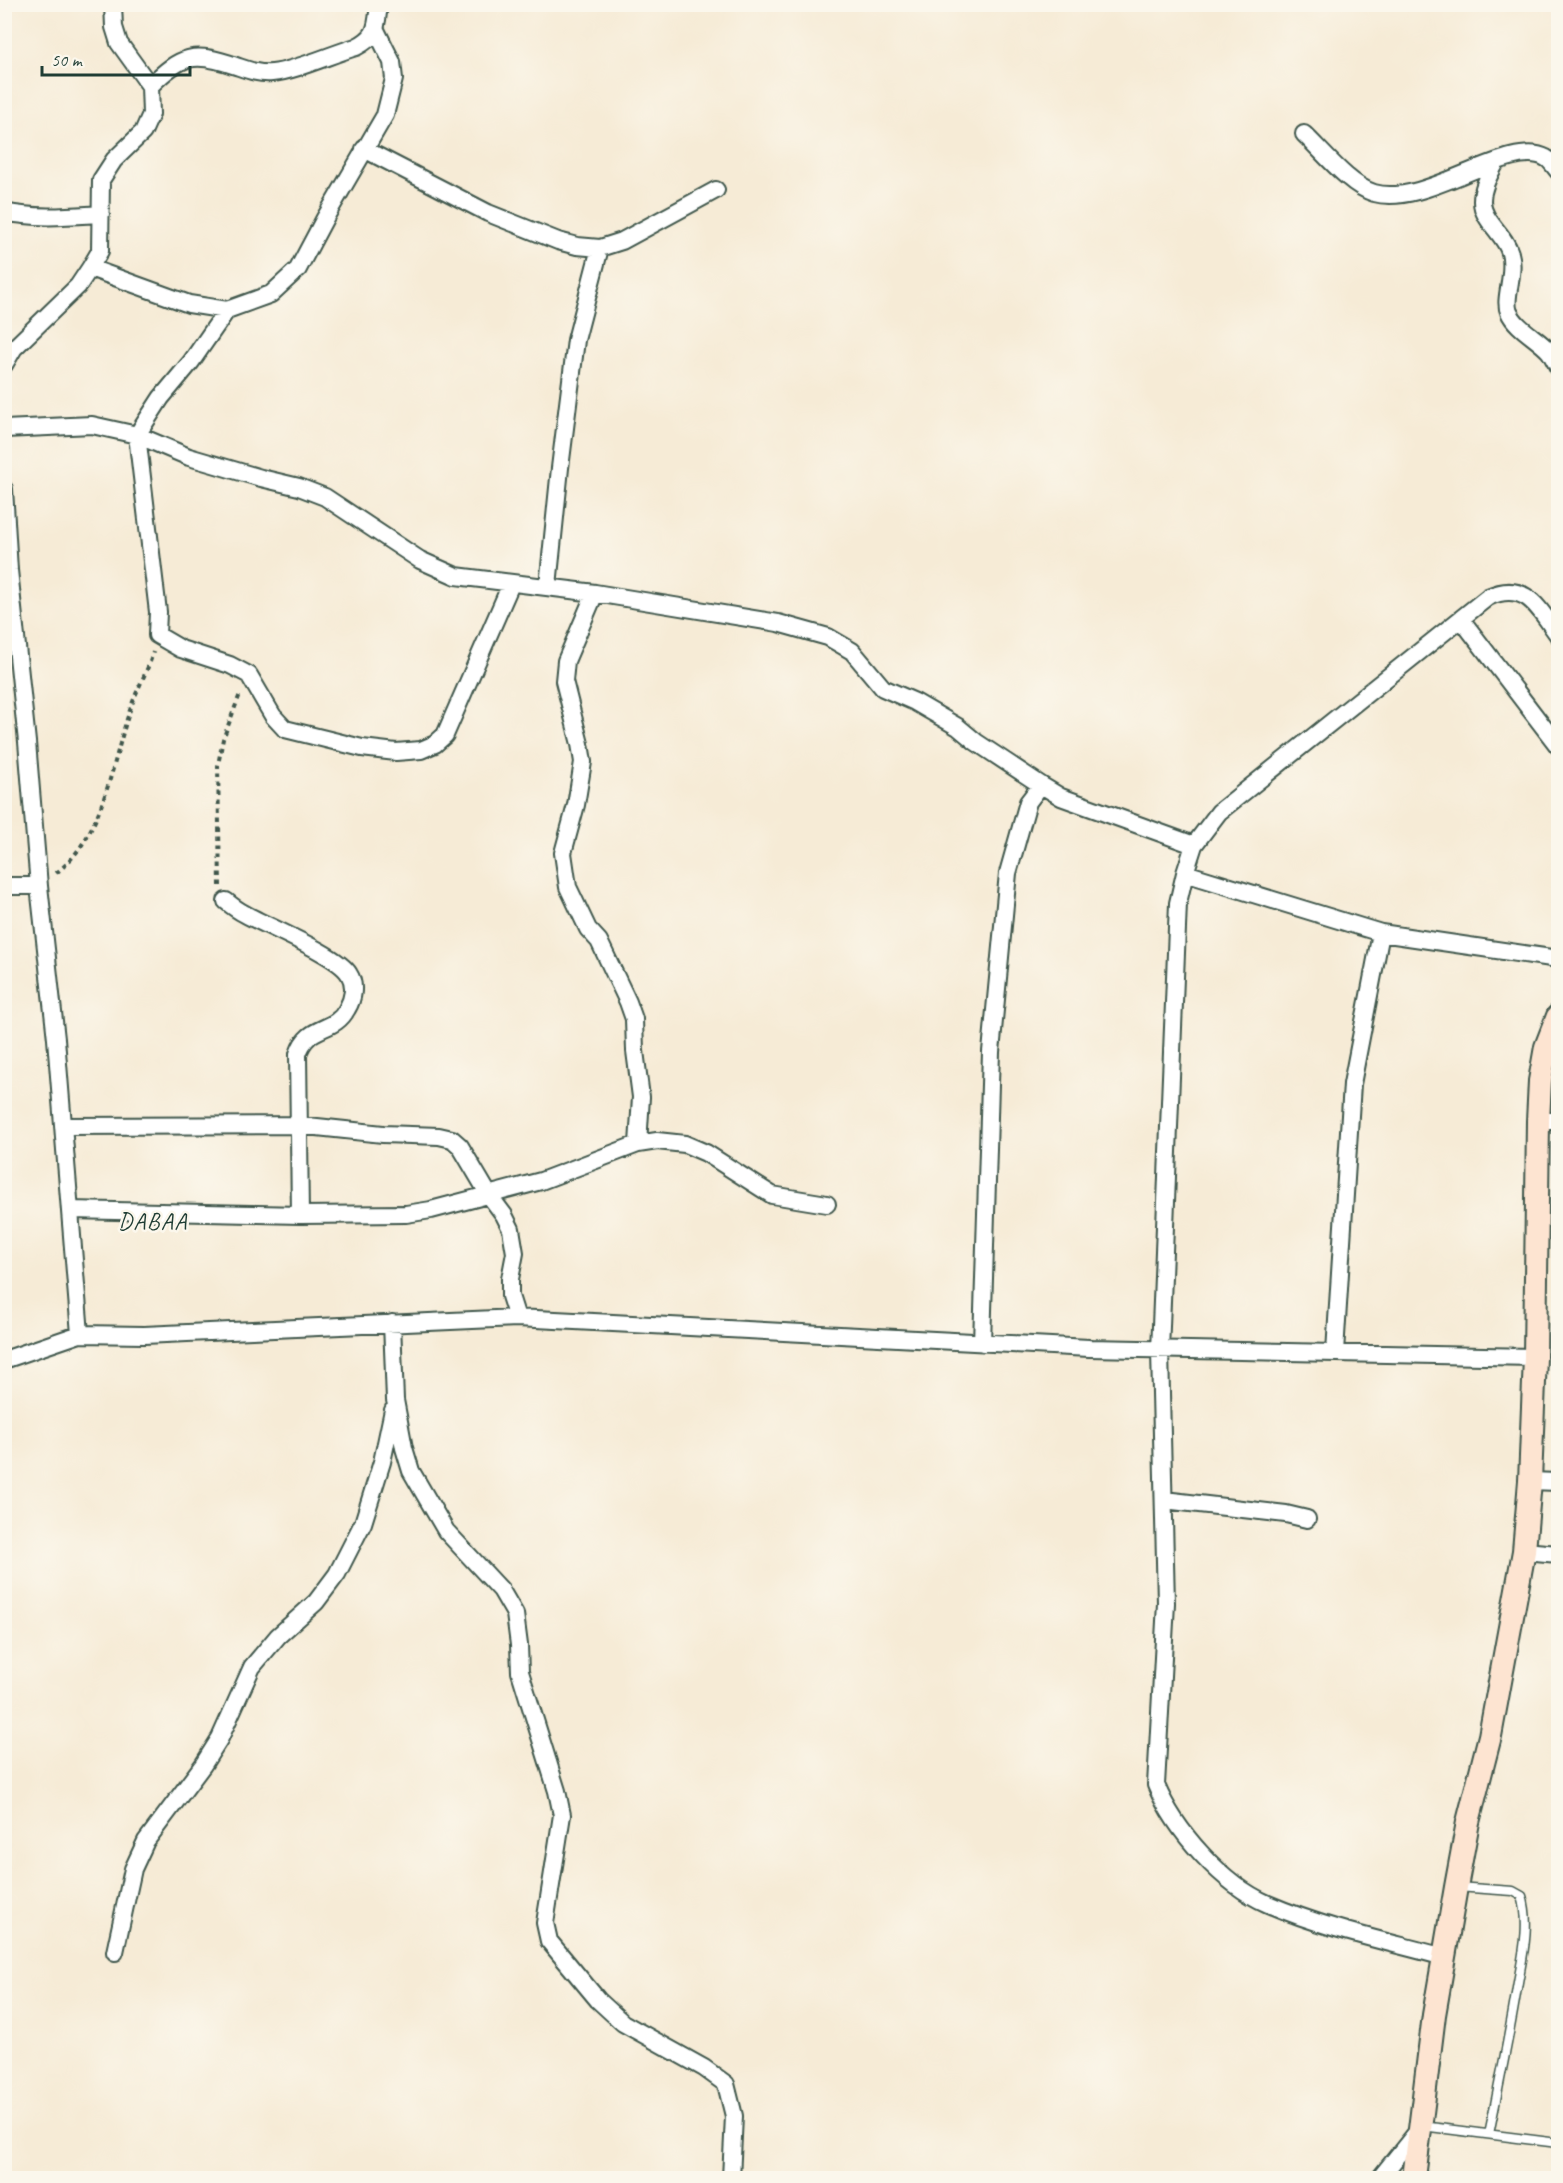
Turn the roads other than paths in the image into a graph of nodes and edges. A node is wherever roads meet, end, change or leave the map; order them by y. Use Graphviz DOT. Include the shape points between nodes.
graph roads {
  1 [pos="113,4"];
  2 [pos="379,4"];
  3 [pos="376,30"];
  4 [pos="150,86"];
  5 [pos="1304,134"];
  6 [pos="364,149"];
  7 [pos="1496,162"];
  8 [pos="1558,171"];
  9 [pos="716,190"];
  10 [pos="4,212"];
  11 [pos="101,214"];
  12 [pos="600,248"];
  13 [pos="90,268"];
  14 [pos="227,310"];
  15 [pos="4,365"];
  16 [pos="1558,367"];
  17 [pos="4,429"];
  18 [pos="137,435"];
  19 [pos="4,489"];
  20 [pos="7,570"];
  21 [pos="511,584"];
  22 [pos="548,586"];
  23 [pos="595,593"];
  24 [pos="1461,619"];
  25 [pos="1558,635"];
  26 [pos="1558,746"];
  27 [pos="1041,784"];
  28 [pos="1194,845"];
  29 [pos="1185,873"];
  30 [pos="4,886"];
  31 [pos="39,886"];
  32 [pos="226,901"];
  33 [pos="1380,933"];
  34 [pos="1558,959"];
  35 [pos="1558,1017"];
  36 [pos="1548,1121"];
  37 [pos="298,1125"];
  38 [pos="63,1126"];
  39 [pos="638,1144"];
  40 [pos="489,1195"];
  41 [pos="827,1204"];
  42 [pos="69,1210"];
  43 [pos="300,1215"];
  44 [pos="517,1318"];
  45 [pos="392,1323"];
  46 [pos="80,1334"];
  47 [pos="982,1343"];
  48 [pos="1160,1351"];
  49 [pos="1335,1352"];
  50 [pos="1535,1357"];
  51 [pos="4,1360"];
  52 [pos="395,1400"];
  53 [pos="1530,1481"];
  54 [pos="1558,1482"];
  55 [pos="1164,1500"];
  56 [pos="1307,1519"];
  57 [pos="1524,1551"];
  58 [pos="1558,1554"];
  59 [pos="1456,1887"];
  60 [pos="115,1952"];
  61 [pos="1444,1957"];
  62 [pos="1422,2126"];
  63 [pos="1489,2134"];
  64 [pos="1558,2143"];
  65 [pos="731,2178"];
  66 [pos="1380,2178"];
  67 [pos="1414,2178"];
  1 -- 4 [label="street" via="119,42"];
  2 -- 3 [label="street"];
  3 -- 4 [label="street" via="368,41 356,47 274,73 253,72 208,56 186,58 164,71"];
  3 -- 6 [label="street" via="392,62 394,79 385,115"];
  4 -- 11 [label="street" via="151,114 143,132 114,160 101,180"];
  5 -- 7 [label="street" via="1352,180 1373,193 1395,195 1434,187"];
  6 -- 12 [label="street" via="488,213 558,241"];
  6 -- 14 [label="street" via="298,269 271,294"];
  7 -- 8 [label="street" via="1529,154 1545,157"];
  7 -- 16 [label="street" via="1482,202 1486,216 1510,252 1513,265 1508,310 1549,351"];
  9 -- 12 [label="street" via="622,241"];
  10 -- 11 [label="street" via="55,218"];
  11 -- 13 [label="street" via="100,251"];
  12 -- 22 [label="street" via="576,340"];
  13 -- 14 [label="street" via="189,304"];
  13 -- 15 [label="street" via="78,286 14,348"];
  14 -- 18 [label="street"];
  17 -- 18 [label="street" via="92,424"];
  18 -- 21 [label="street" via="189,457 325,497 420,560 456,576"];
  18 -- 21 [label="street" via="158,612 157,635 181,649 249,675 285,729 396,752 422,750 435,744 445,735"];
  19 -- 20 [label="street"];
  20 -- 31 [label="street"];
  21 -- 22 [label="street"];
  22 -- 23 [label="street"];
  23 -- 27 [label="street" via="778,623 828,637 852,651 883,688 958,727"];
  23 -- 39 [label="street" via="566,661 564,681 583,762 563,854 568,887 588,929 599,941 634,1019 641,1097"];
  24 -- 25 [label="street" via="1488,597 1514,590 1528,597"];
  24 -- 26 [label="street"];
  24 -- 28 [label="street" via="1219,812"];
  27 -- 28 [label="street" via="1061,797"];
  27 -- 47 [label="street" via="1028,802 1008,873 990,1052"];
  28 -- 29 [label="street"];
  29 -- 33 [label="street"];
  29 -- 48 [label="street" via="1178,903"];
  30 -- 31 [label="street"];
  31 -- 38 [label="street"];
  32 -- 37 [label="street" via="333,958 350,974 354,991 347,1011 334,1024 302,1042 298,1054"];
  33 -- 34 [label="street"];
  33 -- 49 [label="street" via="1352,1084"];
  35 -- 36 [label="street" via="1546,1047 1540,1081"];
  36 -- 50 [label="street"];
  37 -- 38 [label="street"];
  37 -- 40 [label="street" via="452,1139"];
  37 -- 43 [label="street"];
  38 -- 42 [label="street"];
  39 -- 40 [label="street" via="542,1181"];
  39 -- 41 [label="street" via="685,1144 772,1195"];
  40 -- 43 [label="street" via="406,1214"];
  40 -- 44 [label="street" via="511,1229 515,1254 510,1296"];
  42 -- 43 [label="street"];
  42 -- 46 [label="street"];
  44 -- 45 [label="street"];
  44 -- 47 [label="street"];
  45 -- 46 [label="street" via="144,1335"];
  45 -- 52 [label="street"];
  46 -- 51 [label="street"];
  47 -- 48 [label="street"];
  48 -- 49 [label="street"];
  48 -- 55 [label="street"];
  49 -- 50 [label="street"];
  50 -- 53 [label="street"];
  52 -- 60 [label="street" via="382,1462 363,1523 337,1574 252,1667 203,1766 146,1841 133,1869"];
  52 -- 65 [label="street" via="411,1471 446,1532 501,1590 515,1614 520,1672 561,1815 545,1923 549,1941 598,2000 623,2023 726,2084 734,2116"];
  53 -- 54 [label="street"];
  53 -- 57 [label="street"];
  55 -- 56 [label="street"];
  55 -- 61 [label="street" via="1166,1603 1156,1785 1165,1805 1200,1851 1233,1884 1266,1903 1353,1933"];
  57 -- 58 [label="street"];
  57 -- 59 [label="street" via="1490,1736"];
  59 -- 61 [label="street"];
  59 -- 63 [label="lane" via="1513,1891 1522,1896 1526,1908 1525,1940 1510,2032"];
  61 -- 62 [label="street"];
  62 -- 63 [label="lane"];
  62 -- 66 [label="street"];
  62 -- 67 [label="street"];
  63 -- 64 [label="lane"];
}
